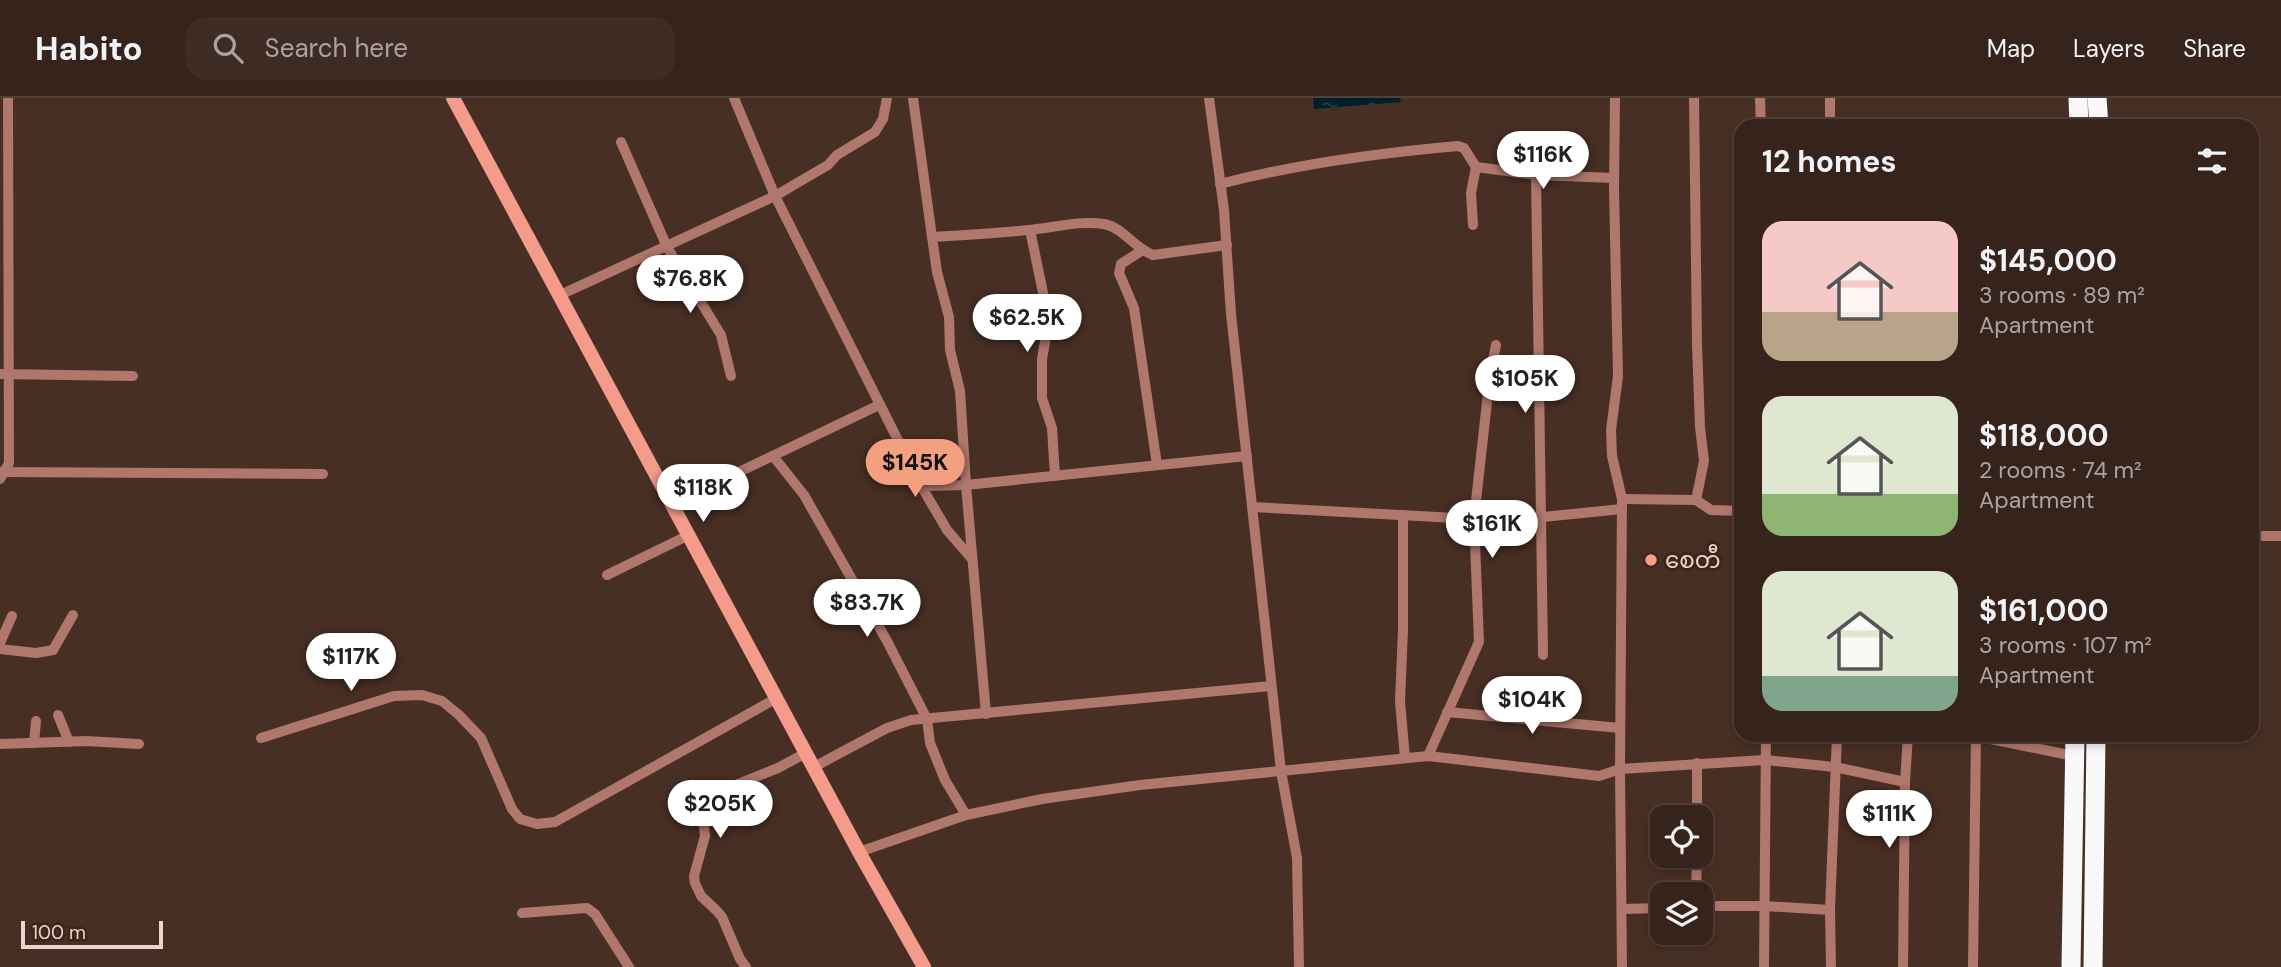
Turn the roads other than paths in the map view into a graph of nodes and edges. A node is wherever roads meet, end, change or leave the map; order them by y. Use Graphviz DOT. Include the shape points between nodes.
graph roads {
  1 [pos="8,98"];
  2 [pos="453,98"];
  3 [pos="734,98"];
  4 [pos="887,98"];
  5 [pos="914,98"];
  6 [pos="1209,98"];
  7 [pos="1615,98"];
  8 [pos="1694,98"];
  9 [pos="1760,98"];
  10 [pos="1830,98"];
  11 [pos="2078,98"];
  12 [pos="2098,98"];
  13 [pos="1761,119"];
  14 [pos="1830,119"];
  15 [pos="2079,119"];
  16 [pos="2099,119"];
  17 [pos="621,142"];
  18 [pos="1476,167"];
  19 [pos="1536,176"];
  20 [pos="1614,178"];
  21 [pos="1220,184"];
  22 [pos="775,196"];
  23 [pos="1473,225"];
  24 [pos="1030,230"];
  25 [pos="932,237"];
  26 [pos="1227,245"];
  27 [pos="667,247"];
  28 [pos="1141,251"];
  29 [pos="4,286"];
  30 [pos="560,295"];
  31 [pos="1496,345"];
  32 [pos="4,375"];
  33 [pos="133,376"];
  34 [pos="731,376"];
  35 [pos="879,405"];
  36 [pos="773,456"];
  37 [pos="1247,456"];
  38 [pos="1157,465"];
  39 [pos="1,474"];
  40 [pos="323,474"];
  41 [pos="1055,476"];
  42 [pos="920,484"];
  43 [pos="966,485"];
  44 [pos="1696,500"];
  45 [pos="672,504"];
  46 [pos="1622,504"];
  47 [pos="1252,507"];
  48 [pos="1734,511"];
  49 [pos="1403,515"];
  50 [pos="1543,517"];
  51 [pos="1474,519"];
  52 [pos="689,535"];
  53 [pos="2259,536"];
  54 [pos="2281,537"];
  55 [pos="972,560"];
  56 [pos="607,575"];
  57 [pos="12,615"];
  58 [pos="73,615"];
  59 [pos="0,643"];
  60 [pos="0,649"];
  61 [pos="1543,655"];
  62 [pos="1271,686"];
  63 [pos="777,698"];
  64 [pos="1447,712"];
  65 [pos="986,714"];
  66 [pos="58,715"];
  67 [pos="927,719"];
  68 [pos="36,721"];
  69 [pos="1620,728"];
  70 [pos="261,738"];
  71 [pos="69,742"];
  72 [pos="1766,742"];
  73 [pos="1837,742"];
  74 [pos="1908,742"];
  75 [pos="1974,742"];
  76 [pos="2004,742"];
  77 [pos="2075,742"];
  78 [pos="2096,742"];
  79 [pos="34,743"];
  80 [pos="0,744"];
  81 [pos="139,744"];
  82 [pos="806,753"];
  83 [pos="1428,756"];
  84 [pos="2074,756"];
  85 [pos="1405,758"];
  86 [pos="1765,760"];
  87 [pos="1698,762"];
  88 [pos="814,767"];
  89 [pos="1835,767"];
  90 [pos="1619,769"];
  91 [pos="1281,771"];
  92 [pos="1905,782"];
  93 [pos="1697,805"];
  94 [pos="965,815"];
  95 [pos="859,852"];
  96 [pos="1713,906"];
  97 [pos="1765,906"];
  98 [pos="1650,908"];
  99 [pos="1622,909"];
  100 [pos="1830,910"];
  101 [pos="522,913"];
  102 [pos="629,967"];
  103 [pos="746,967"];
  104 [pos="924,967"];
  105 [pos="1299,967"];
  106 [pos="1622,967"];
  107 [pos="1764,967"];
  108 [pos="1831,967"];
  109 [pos="1903,967"];
  110 [pos="1973,967"];
  111 [pos="2071,967"];
  112 [pos="2093,967"];
  1 -- 29 [label="street"];
  2 -- 30 [label="main road"];
  3 -- 22 [label="street"];
  4 -- 22 [label="street" via="875,132"];
  5 -- 25 [label="street"];
  6 -- 21 [label="street"];
  7 -- 20 [label="street"];
  8 -- 44 [label="street" via="1697,344 1704,461"];
  9 -- 13 [label="street"];
  10 -- 14 [label="street"];
  11 -- 15 [label="highway"];
  12 -- 16 [label="highway"];
  17 -- 27 [label="street"];
  18 -- 19 [label="street"];
  18 -- 21 [label="street" via="1458,146 1267,172"];
  18 -- 23 [label="street" via="1471,193"];
  19 -- 20 [label="street"];
  19 -- 50 [label="street"];
  20 -- 46 [label="street" via="1618,376 1611,430"];
  21 -- 26 [label="street"];
  22 -- 27 [label="street"];
  22 -- 35 [label="street"];
  24 -- 25 [label="street"];
  24 -- 28 [label="street" via="1103,224 1117,228"];
  24 -- 41 [label="street" via="1047,312 1042,398 1052,428"];
  25 -- 43 [label="street" via="960,391"];
  26 -- 28 [label="street" via="1153,255"];
  26 -- 37 [label="street"];
  27 -- 30 [label="street"];
  27 -- 34 [label="street" via="721,335"];
  28 -- 38 [label="street" via="1121,264 1119,273 1134,307"];
  29 -- 32 [label="street"];
  30 -- 45 [label="main road"];
  31 -- 51 [label="street"];
  32 -- 33 [label="street"];
  32 -- 39 [label="street" via="9,463"];
  35 -- 36 [label="street"];
  35 -- 42 [label="street"];
  36 -- 45 [label="street"];
  36 -- 67 [label="street" via="804,495"];
  37 -- 38 [label="street"];
  37 -- 47 [label="street"];
  38 -- 41 [label="street"];
  39 -- 40 [label="street"];
  41 -- 43 [label="street"];
  42 -- 43 [label="street"];
  42 -- 55 [label="street" via="947,530"];
  43 -- 55 [label="street"];
  44 -- 46 [label="street"];
  44 -- 48 [label="street" via="1711,510"];
  45 -- 52 [label="main road"];
  46 -- 50 [label="street"];
  46 -- 69 [label="street"];
  47 -- 49 [label="street"];
  47 -- 62 [label="street"];
  49 -- 51 [label="street"];
  49 -- 85 [label="street" via="1400,702"];
  50 -- 51 [label="street"];
  50 -- 61 [label="street"];
  51 -- 64 [label="street" via="1479,642"];
  52 -- 56 [label="street"];
  52 -- 63 [label="main road"];
  53 -- 54 [label="street"];
  55 -- 65 [label="street"];
  57 -- 59 [label="street"];
  58 -- 60 [label="street" via="53,650"];
  62 -- 65 [label="street"];
  62 -- 91 [label="street"];
  63 -- 70 [label="street" via="563,818 537,824 520,819 512,809 481,738 442,701 422,695 394,696"];
  63 -- 82 [label="main road"];
  64 -- 69 [label="street"];
  64 -- 83 [label="street"];
  65 -- 67 [label="street"];
  66 -- 71 [label="street"];
  67 -- 88 [label="street" via="887,728"];
  67 -- 94 [label="street" via="930,743"];
  68 -- 79 [label="street"];
  69 -- 90 [label="street"];
  71 -- 79 [label="street"];
  71 -- 81 [label="street"];
  72 -- 86 [label="street"];
  73 -- 89 [label="street"];
  74 -- 92 [label="street"];
  75 -- 110 [label="street"];
  76 -- 84 [label="street"];
  77 -- 84 [label="highway"];
  78 -- 112 [label="highway"];
  79 -- 80 [label="street"];
  82 -- 88 [label="main road"];
  82 -- 103 [label="street" via="708,796 695,883 722,917"];
  83 -- 85 [label="street"];
  83 -- 90 [label="street" via="1599,776"];
  84 -- 111 [label="highway"];
  85 -- 91 [label="street"];
  86 -- 87 [label="street"];
  86 -- 89 [label="street"];
  86 -- 97 [label="street"];
  87 -- 90 [label="street"];
  87 -- 93 [label="street"];
  88 -- 95 [label="main road"];
  89 -- 92 [label="street"];
  89 -- 100 [label="street"];
  90 -- 99 [label="street"];
  91 -- 94 [label="street" via="1139,785"];
  91 -- 105 [label="street" via="1297,859"];
  92 -- 109 [label="street"];
  94 -- 95 [label="street"];
  95 -- 104 [label="main road"];
  96 -- 97 [label="street"];
  97 -- 100 [label="street"];
  97 -- 107 [label="street"];
  98 -- 99 [label="street"];
  99 -- 106 [label="street"];
  100 -- 108 [label="street"];
  101 -- 102 [label="street" via="587,908"];
}
